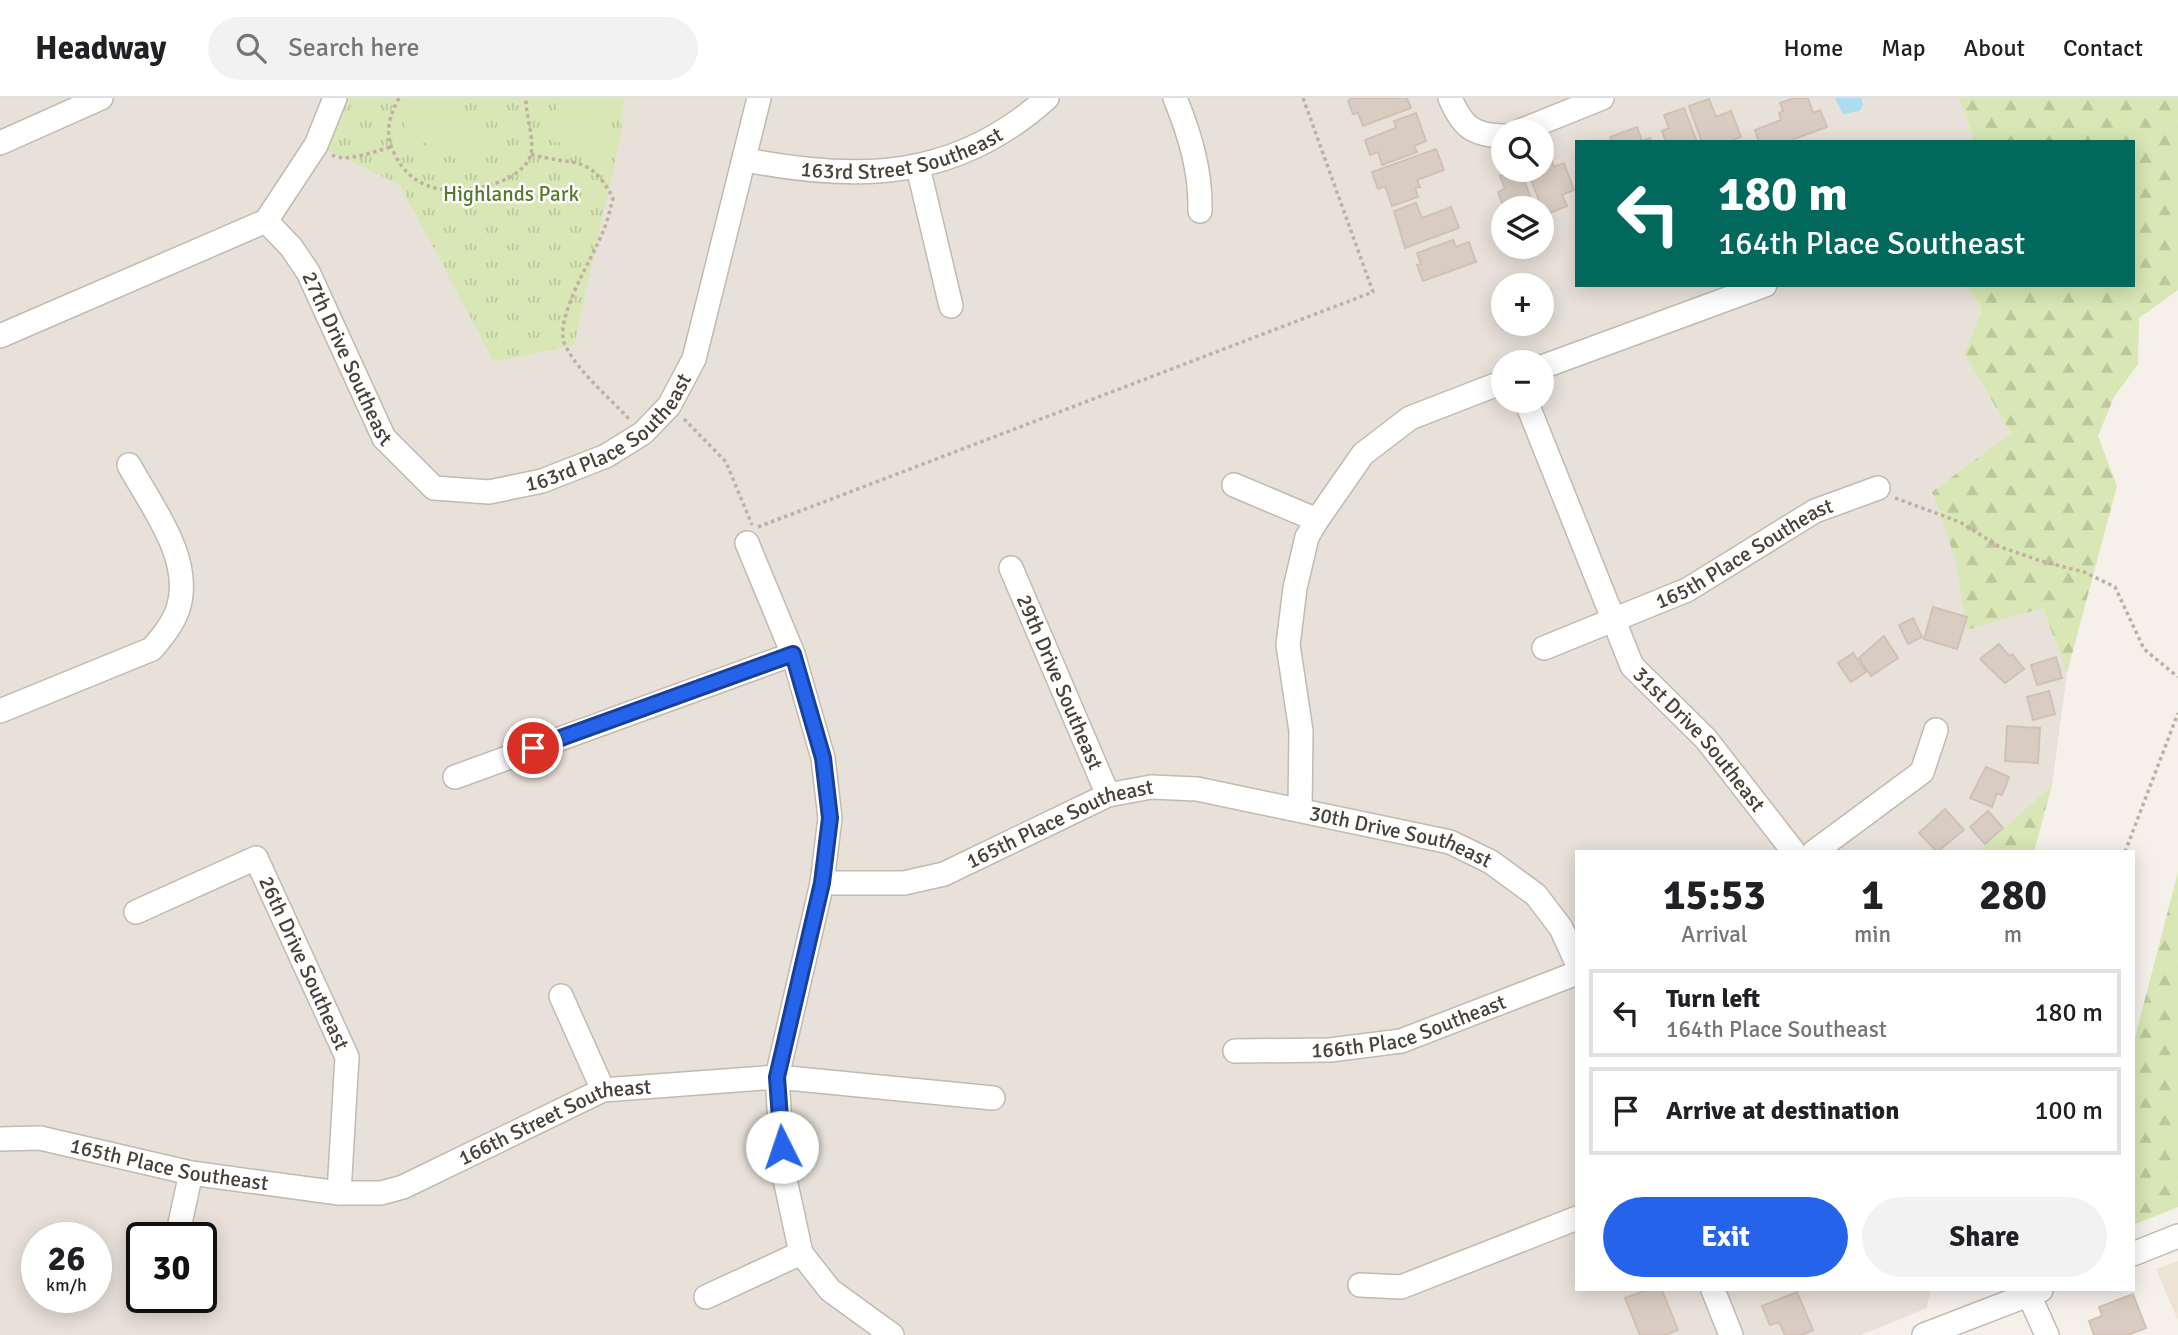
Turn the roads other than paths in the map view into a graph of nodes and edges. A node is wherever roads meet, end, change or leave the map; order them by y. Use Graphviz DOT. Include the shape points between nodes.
graph roads {
  1 [pos="101,98"];
  2 [pos="335,98"];
  3 [pos="759,98"];
  4 [pos="1047,98"];
  5 [pos="1175,98"];
  6 [pos="1450,98"];
  7 [pos="1602,98"];
  8 [pos="1550,119"];
  9 [pos="1491,135"];
  10 [pos="0,143"];
  11 [pos="746,160"];
  12 [pos="918,167"];
  13 [pos="1200,211"];
  14 [pos="266,221"];
  15 [pos="1760,287"];
  16 [pos="951,306"];
  17 [pos="0,335"];
  18 [pos="1554,363"];
  19 [pos="1491,387"];
  20 [pos="1531,413"];
  21 [pos="128,465"];
  22 [pos="1234,485"];
  23 [pos="435,488"];
  24 [pos="1878,488"];
  25 [pos="1317,520"];
  26 [pos="747,543"];
  27 [pos="1011,568"];
  28 [pos="1613,620"];
  29 [pos="1544,648"];
  30 [pos="793,654"];
  31 [pos="0,711"];
  32 [pos="1936,730"];
  33 [pos="455,777"];
  34 [pos="1108,795"];
  35 [pos="1300,809"];
  36 [pos="1792,850"];
  37 [pos="1817,850"];
  38 [pos="822,883"];
  39 [pos="136,912"];
  40 [pos="1575,960"];
  41 [pos="1575,974"];
  42 [pos="561,996"];
  43 [pos="1235,1051"];
  44 [pos="777,1077"];
  45 [pos="603,1090"];
  46 [pos="993,1098"];
  47 [pos="0,1139"];
  48 [pos="191,1173"];
  49 [pos="339,1193"];
  50 [pos="1575,1219"];
  51 [pos="180,1222"];
  52 [pos="2178,1236"];
  53 [pos="801,1253"];
  54 [pos="2135,1253"];
  55 [pos="1360,1285"];
  56 [pos="1713,1291"];
  57 [pos="2035,1292"];
  58 [pos="706,1297"];
  59 [pos="892,1335"];
  60 [pos="1731,1335"];
  61 [pos="1924,1335"];
  62 [pos="2047,1335"];
  1 -- 10 [label="street"];
  2 -- 14 [label="street" via="316,145"];
  3 -- 11 [label="street"];
  4 -- 12 [label="street, 163rd Street Southeast" via="1027,116 975,146"];
  5 -- 13 [label="street" via="1189,133 1200,184"];
  6 -- 9 [label="street" via="1459,121"];
  7 -- 8 [label="street"];
  11 -- 12 [label="street, 163rd Street Southeast" via="856,174"];
  11 -- 23 [label="street, 163rd Place Southeast" via="694,359 668,406 643,433 606,456 542,481 489,492"];
  12 -- 16 [label="street"];
  14 -- 17 [label="street"];
  14 -- 23 [label="street, 27th Drive Southeast" via="308,272 384,438"];
  15 -- 18 [label="street"];
  19 -- 25 [label="street, 30th Drive Southeast" via="1410,418 1363,454"];
  20 -- 28 [label="street, 31st Drive Southeast"];
  21 -- 31 [label="street" via="173,546 182,576 178,608 168,629 152,649"];
  22 -- 25 [label="street"];
  24 -- 28 [label="street, 165th Place Southeast" via="1815,511 1688,590"];
  25 -- 35 [label="street, 30th Drive Southeast" via="1307,537 1298,575 1288,645 1301,731"];
  26 -- 30 [label="street"];
  27 -- 34 [label="street, 29th Drive Southeast"];
  28 -- 29 [label="street"];
  28 -- 36 [label="street, 31st Drive Southeast" via="1632,666 1706,739"];
  30 -- 33 [label="street"];
  30 -- 38 [label="street" via="823,758 830,818"];
  32 -- 37 [label="street" via="1922,772"];
  34 -- 35 [label="street, 165th Place Southeast" via="1151,787 1197,789"];
  34 -- 38 [label="street, 165th Place Southeast" via="944,874 904,883"];
  35 -- 40 [label="street, 30th Drive Southeast" via="1450,842 1491,862 1536,895 1561,928"];
  38 -- 44 [label="street"];
  39 -- 49 [label="street, 26th Drive Southeast" via="256,858 347,1057"];
  41 -- 43 [label="street, 166th Place Southeast" via="1401,1041 1330,1050"];
  42 -- 45 [label="street"];
  44 -- 45 [label="street, 166th Street Southeast"];
  44 -- 46 [label="street"];
  44 -- 53 [label="street" via="783,1170"];
  45 -- 49 [label="street, 166th Street Southeast" via="403,1187 381,1193"];
  47 -- 48 [label="street, 165th Place Southeast" via="40,1138"];
  48 -- 49 [label="street, 165th Place Southeast"];
  48 -- 51 [label="street"];
  50 -- 55 [label="street" via="1401,1287"];
  52 -- 54 [label="street"];
  53 -- 58 [label="street"];
  53 -- 59 [label="street" via="830,1290"];
  56 -- 60 [label="street"];
  57 -- 61 [label="street"];
  57 -- 62 [label="street"];
}
